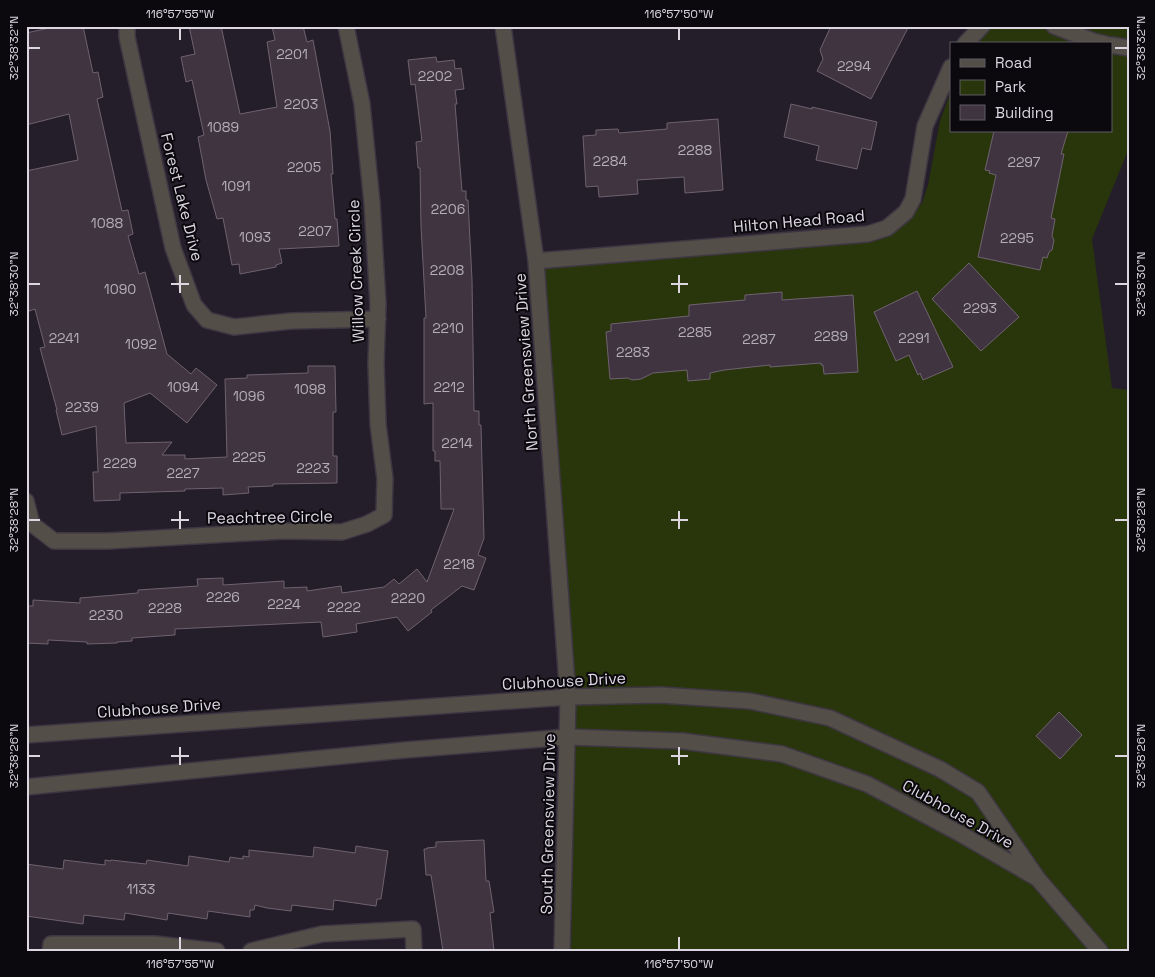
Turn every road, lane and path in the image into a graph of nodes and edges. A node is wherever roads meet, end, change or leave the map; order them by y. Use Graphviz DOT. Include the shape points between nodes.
graph roads {
  1 [pos="127,26"];
  2 [pos="346,26"];
  3 [pos="502,26"];
  4 [pos="982,26"];
  5 [pos="1054,26"];
  6 [pos="967,42"];
  7 [pos="1098,42"];
  8 [pos="1112,45"];
  9 [pos="1129,48"];
  10 [pos="950,69"];
  11 [pos="536,261"];
  12 [pos="378,319"];
  13 [pos="26,501"];
  14 [pos="384,515"];
  15 [pos="568,697"];
  16 [pos="26,735"];
  17 [pos="568,737"];
  18 [pos="26,787"];
  19 [pos="1038,880"];
  20 [pos="50,951"];
  21 [pos="217,951"];
  22 [pos="251,951"];
  23 [pos="414,951"];
  24 [pos="562,951"];
  25 [pos="1100,951"];
  1 -- 12 [label="street, Forest Lake Drive" via="174,248 194,305 207,320 234,327 291,321"];
  2 -- 12 [label="street, Willow Creek Circle" via="362,104 372,203"];
  3 -- 11 [label="street, North Greensview Drive"];
  4 -- 6 [label="street"];
  5 -- 7 [label="street"];
  8 -- 9 [label="street"];
  10 -- 11 [label="street, Hilton Head Road" via="925,126 913,199 906,212 887,228 868,234"];
  11 -- 15 [label="street, North Greensview Drive"];
  12 -- 14 [label="street, Willow Creek Circle" via="376,363 378,424 385,479"];
  13 -- 14 [label="street, Peachtree Circle" via="32,524 54,541 284,531 342,532"];
  15 -- 16 [label="street, Clubhouse Drive"];
  15 -- 17 [label="street, South Greensview Drive"];
  15 -- 19 [label="street, Clubhouse Drive" via="660,695 750,701 830,718 940,769 978,792"];
  17 -- 18 [label="street, Clubhouse Drive"];
  17 -- 19 [label="street, Clubhouse Drive" via="682,741 782,754 867,784"];
  17 -- 24 [label="street, South Greensview Drive"];
  19 -- 25 [label="street, Clubhouse Drive"];
  20 -- 21 [label="street" via="50,944 155,944"];
  22 -- 23 [label="street" via="322,934 413,929"];
}
